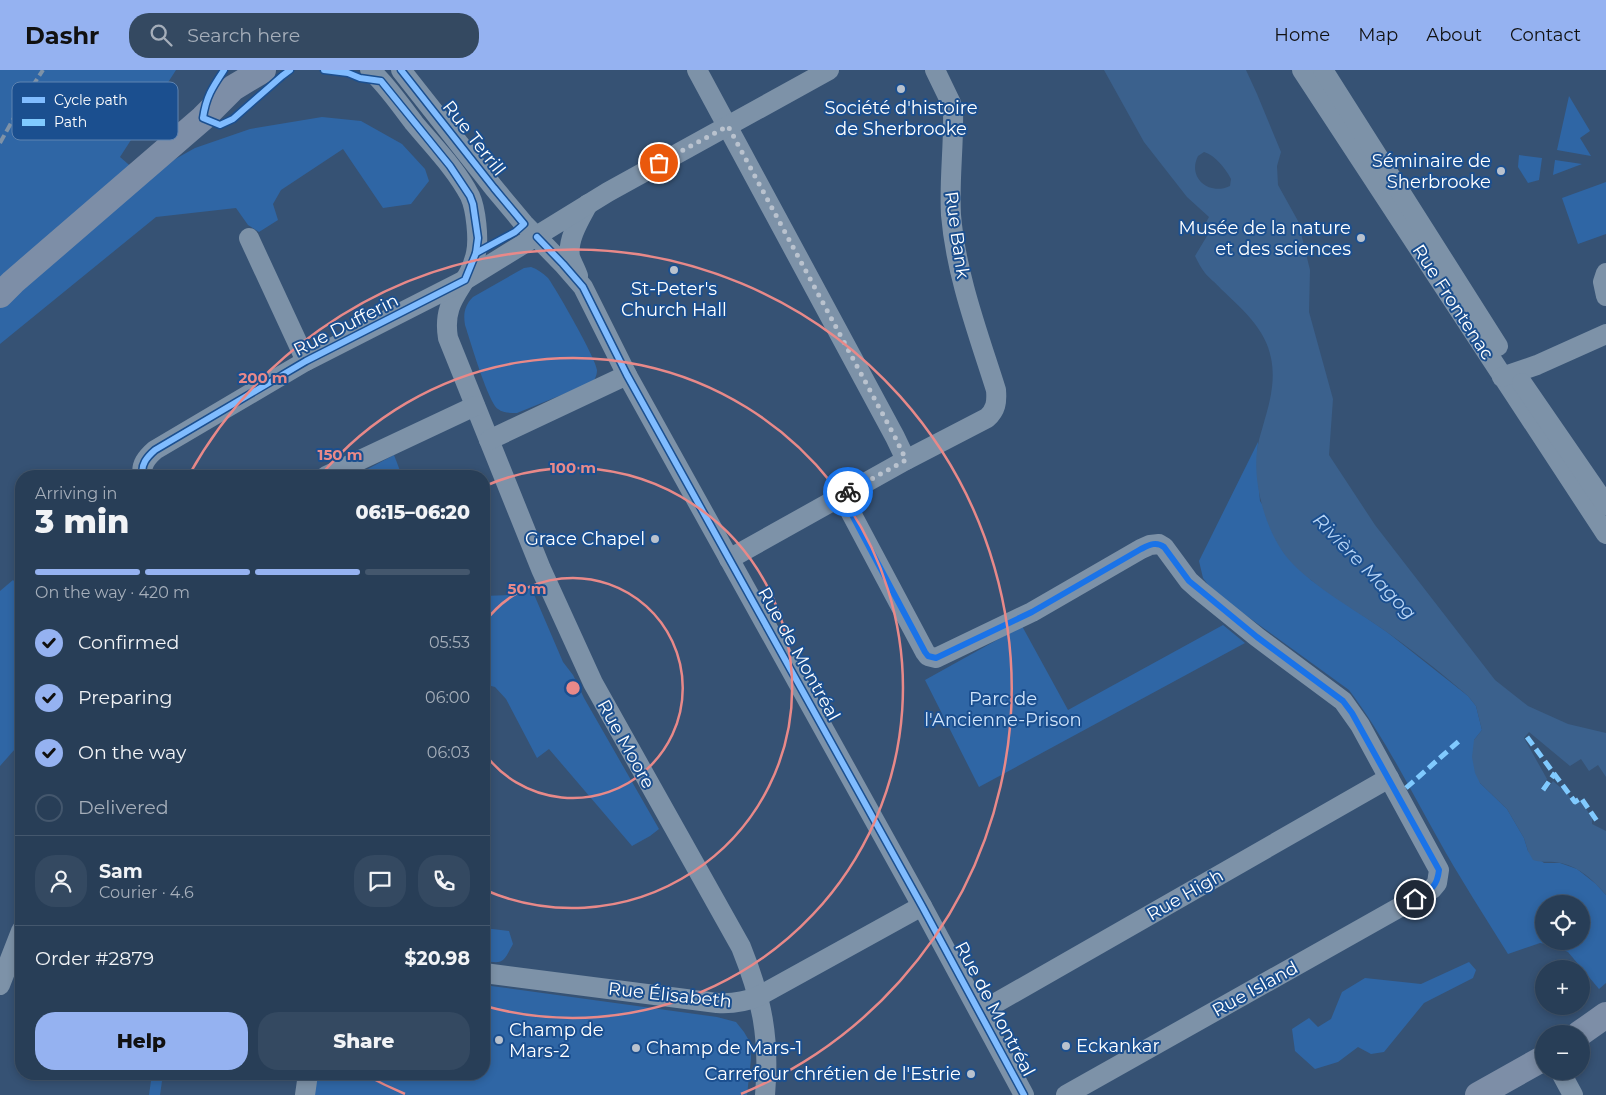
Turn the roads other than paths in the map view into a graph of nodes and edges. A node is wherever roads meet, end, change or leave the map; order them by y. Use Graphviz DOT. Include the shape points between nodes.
graph roads {
  1 [pos="263,70"];
  2 [pos="370,70"];
  3 [pos="401,70"];
  4 [pos="697,70"];
  5 [pos="829,70"];
  6 [pos="936,70"];
  7 [pos="1302,70"];
  8 [pos="1323,70"];
  9 [pos="237,79"];
  10 [pos="728,126"];
  11 [pos="178,140"];
  12 [pos="178,140"];
  13 [pos="588,204"];
  14 [pos="537,236"];
  15 [pos="250,238"];
  16 [pos="1606,273"];
  17 [pos="465,280"];
  18 [pos="583,287"];
  19 [pos="0,295"];
  20 [pos="1606,296"];
  21 [pos="1606,334"];
  22 [pos="306,361"];
  23 [pos="1508,374"];
  24 [pos="627,375"];
  25 [pos="475,406"];
  26 [pos="489,440"];
  27 [pos="906,460"];
  28 [pos="144,470"];
  29 [pos="339,470"];
  30 [pos="842,496"];
  31 [pos="1606,505"];
  32 [pos="1606,534"];
  33 [pos="729,559"];
  34 [pos="1389,778"];
  35 [pos="922,906"];
  36 [pos="15,946"];
  37 [pos="490,974"];
  38 [pos="0,985"];
  39 [pos="759,996"];
  40 [pos="980,1012"];
  41 [pos="1606,1015"];
  42 [pos="1590,1026"];
  43 [pos="1535,1063"];
  44 [pos="307,1080"];
  45 [pos="1565,1080"];
  46 [pos="305,1095"];
  47 [pos="766,1095"];
  48 [pos="1024,1095"];
  49 [pos="1066,1095"];
  50 [pos="1478,1095"];
  51 [pos="1573,1095"];
  1 -- 9 [label="main road"];
  2 -- 17 [label="street, Rue Terrill" via="450,166 470,196 478,238 476,254"];
  3 -- 14 [label="street, Rue Terrill" via="494,188"];
  4 -- 10 [label="street"];
  5 -- 10 [label="street, Rue Dufferin"];
  6 -- 27 [label="street, Rue Bank" via="953,111 950,190 958,266 997,399 993,413 987,418"];
  7 -- 23 [label="street, Rue Frontenac"];
  8 -- 23 [label="street, Rue Frontenac"];
  9 -- 11 [label="main road" via="203,118"];
  10 -- 13 [label="street, Rue Dufferin"];
  10 -- 27 [label="street"];
  12 -- 19 [label="main road"];
  13 -- 14 [label="street, Rue Dufferin"];
  13 -- 18 [label="street" via="571,240 570,257"];
  14 -- 17 [label="street, Rue Dufferin"];
  14 -- 18 [label="street, Rue de Montréal"];
  15 -- 22 [label="street"];
  16 -- 20 [label="street" via="1603,282"];
  17 -- 22 [label="street, Rue Dufferin"];
  17 -- 25 [label="street, Rue Moore" via="453,298 446,325"];
  18 -- 24 [label="street, Rue de Montréal"];
  21 -- 23 [label="street" via="1537,365"];
  22 -- 28 [label="street, Rue Dufferin" via="155,450 148,456"];
  23 -- 31 [label="street, Rue Frontenac"];
  23 -- 32 [label="street, Rue Frontenac"];
  24 -- 26 [label="street"];
  24 -- 33 [label="street, Rue de Montréal"];
  25 -- 26 [label="street, Rue Moore"];
  25 -- 29 [label="street"];
  26 -- 39 [label="street, Rue Moore" via="541,569 593,683 741,946"];
  27 -- 30 [label="street"];
  30 -- 33 [label="street"];
  30 -- 34 [label="street" via="928,656 936,658 1032,612 1150,545 1159,544 1189,581 1343,701"];
  33 -- 35 [label="street, Rue de Montréal"];
  34 -- 40 [label="street, Rue High"];
  34 -- 49 [label="street, Rue Island" via="1439,870 1432,889"];
  35 -- 39 [label="street, Rue Élisabeth"];
  35 -- 40 [label="street, Rue de Montréal"];
  36 -- 38 [label="street"];
  37 -- 39 [label="street, Rue Élisabeth" via="717,1003 732,1004"];
  39 -- 47 [label="street, Rue Moore" via="767,1049"];
  40 -- 48 [label="street, Rue de Montréal"];
  41 -- 42 [label="main road"];
  43 -- 50 [label="main road"];
  44 -- 46 [label="street"];
  45 -- 51 [label="street"];
}
